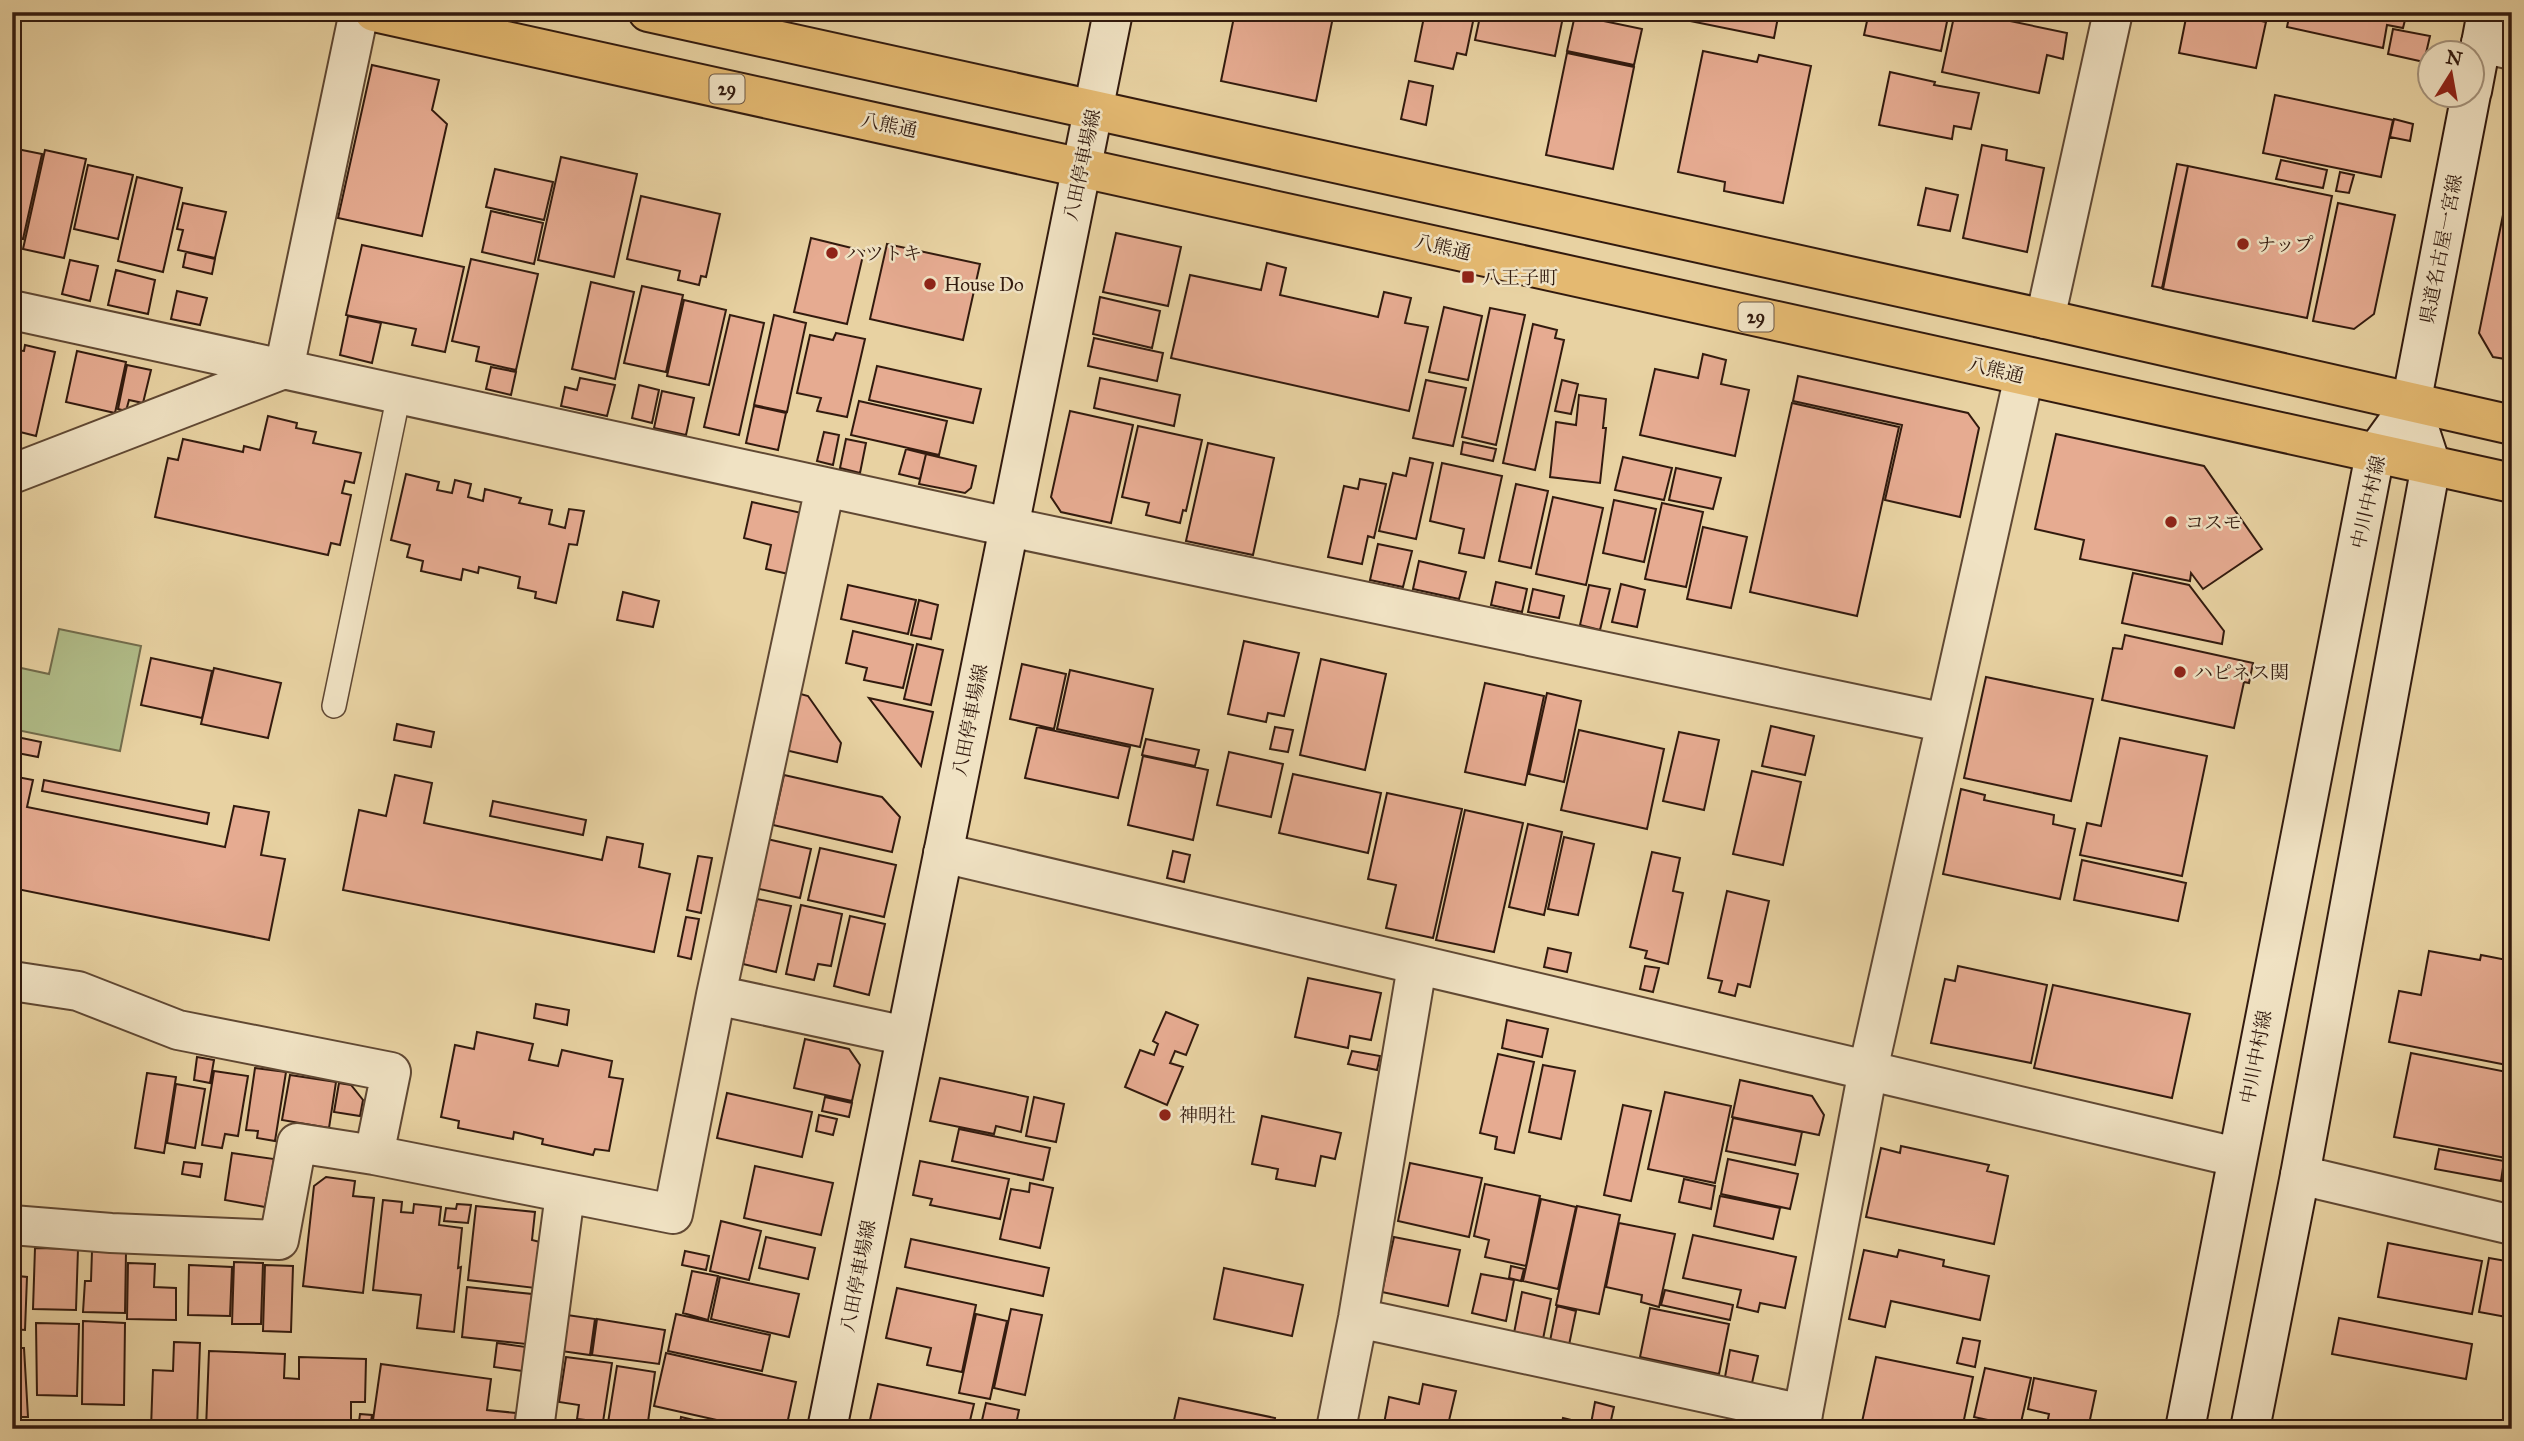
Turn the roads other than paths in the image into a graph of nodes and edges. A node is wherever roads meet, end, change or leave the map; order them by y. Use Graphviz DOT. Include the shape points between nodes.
graph roads {
  1 [pos="359,12"];
  2 [pos="374,12"];
  3 [pos="648,12"];
  4 [pos="1113,12"];
  5 [pos="2113,12"];
  6 [pos="2493,35"];
  7 [pos="2486,53"];
  8 [pos="2468,108"];
  9 [pos="1093,111"];
  10 [pos="1081,166"];
  11 [pos="12,310"];
  12 [pos="2045,319"];
  13 [pos="284,369"];
  14 [pos="2024,376"];
  15 [pos="399,394"];
  16 [pos="2411,404"];
  17 [pos="2512,425"];
  18 [pos="2375,454"];
  19 [pos="2431,465"];
  20 [pos="12,474"];
  21 [pos="2512,483"];
  22 [pos="825,487"];
  23 [pos="1009,527"];
  24 [pos="334,706"];
  25 [pos="1946,723"];
  26 [pos="943,853"];
  27 [pos="1417,966"];
  28 [pos="12,981"];
  29 [pos="716,995"];
  30 [pos="906,1036"];
  31 [pos="1868,1070"];
  32 [pos="374,1155"];
  33 [pos="2236,1157"];
  34 [pos="2300,1175"];
  35 [pos="565,1194"];
  36 [pos="12,1225"];
  37 [pos="2512,1225"];
  38 [pos="1358,1318"];
  39 [pos="1801,1421"];
  40 [pos="534,1429"];
  41 [pos="827,1429"];
  42 [pos="1336,1429"];
  43 [pos="2185,1429"];
  44 [pos="2250,1429"];
  1 -- 13 [label="street"];
  2 -- 10 [label="main road, 八熊通 / 29"];
  3 -- 9 [label="main road"];
  4 -- 9 [label="street, 八田停車場線"];
  5 -- 12 [label="street"];
  6 -- 7 [label="street, 県道名古屋一宮線"];
  8 -- 16 [label="street, 県道名古屋一宮線"];
  9 -- 10 [label="street, 八田停車場線"];
  9 -- 12 [label="main road"];
  10 -- 14 [label="main road, 八熊通 / 29"];
  10 -- 23 [label="street, 八田停車場線"];
  11 -- 13 [label="street"];
  12 -- 16 [label="main road"];
  13 -- 15 [label="street"];
  13 -- 20 [label="street"];
  14 -- 18 [label="main road, 八熊通 / 29"];
  14 -- 25 [label="street"];
  15 -- 22 [label="street"];
  15 -- 24 [label="lane"];
  16 -- 17 [label="main road"];
  16 -- 18 [label="street, 中川中村線"];
  16 -- 19 [label="street"];
  18 -- 19 [label="main road, 八熊通 / 29"];
  18 -- 33 [label="street, 中川中村線"];
  19 -- 21 [label="main road, 八熊通 / 29"];
  19 -- 34 [label="street"];
  22 -- 23 [label="street"];
  22 -- 29 [label="street"];
  23 -- 25 [label="street"];
  23 -- 26 [label="street, 八田停車場線"];
  25 -- 31 [label="street"];
  26 -- 27 [label="street"];
  26 -- 30 [label="street, 八田停車場線"];
  27 -- 31 [label="street"];
  27 -- 38 [label="street"];
  28 -- 32 [label="street" via="78,991 178,1030 391,1072"];
  29 -- 30 [label="street"];
  29 -- 35 [label="street" via="673,1214"];
  30 -- 41 [label="street, 八田停車場線"];
  31 -- 33 [label="street"];
  31 -- 39 [label="street"];
  32 -- 35 [label="street"];
  32 -- 36 [label="street" via="297,1143 279,1240"];
  33 -- 43 [label="street, 中川中村線"];
  34 -- 37 [label="street"];
  34 -- 44 [label="street"];
  35 -- 40 [label="street"];
  38 -- 39 [label="street"];
  38 -- 42 [label="street"];
}
